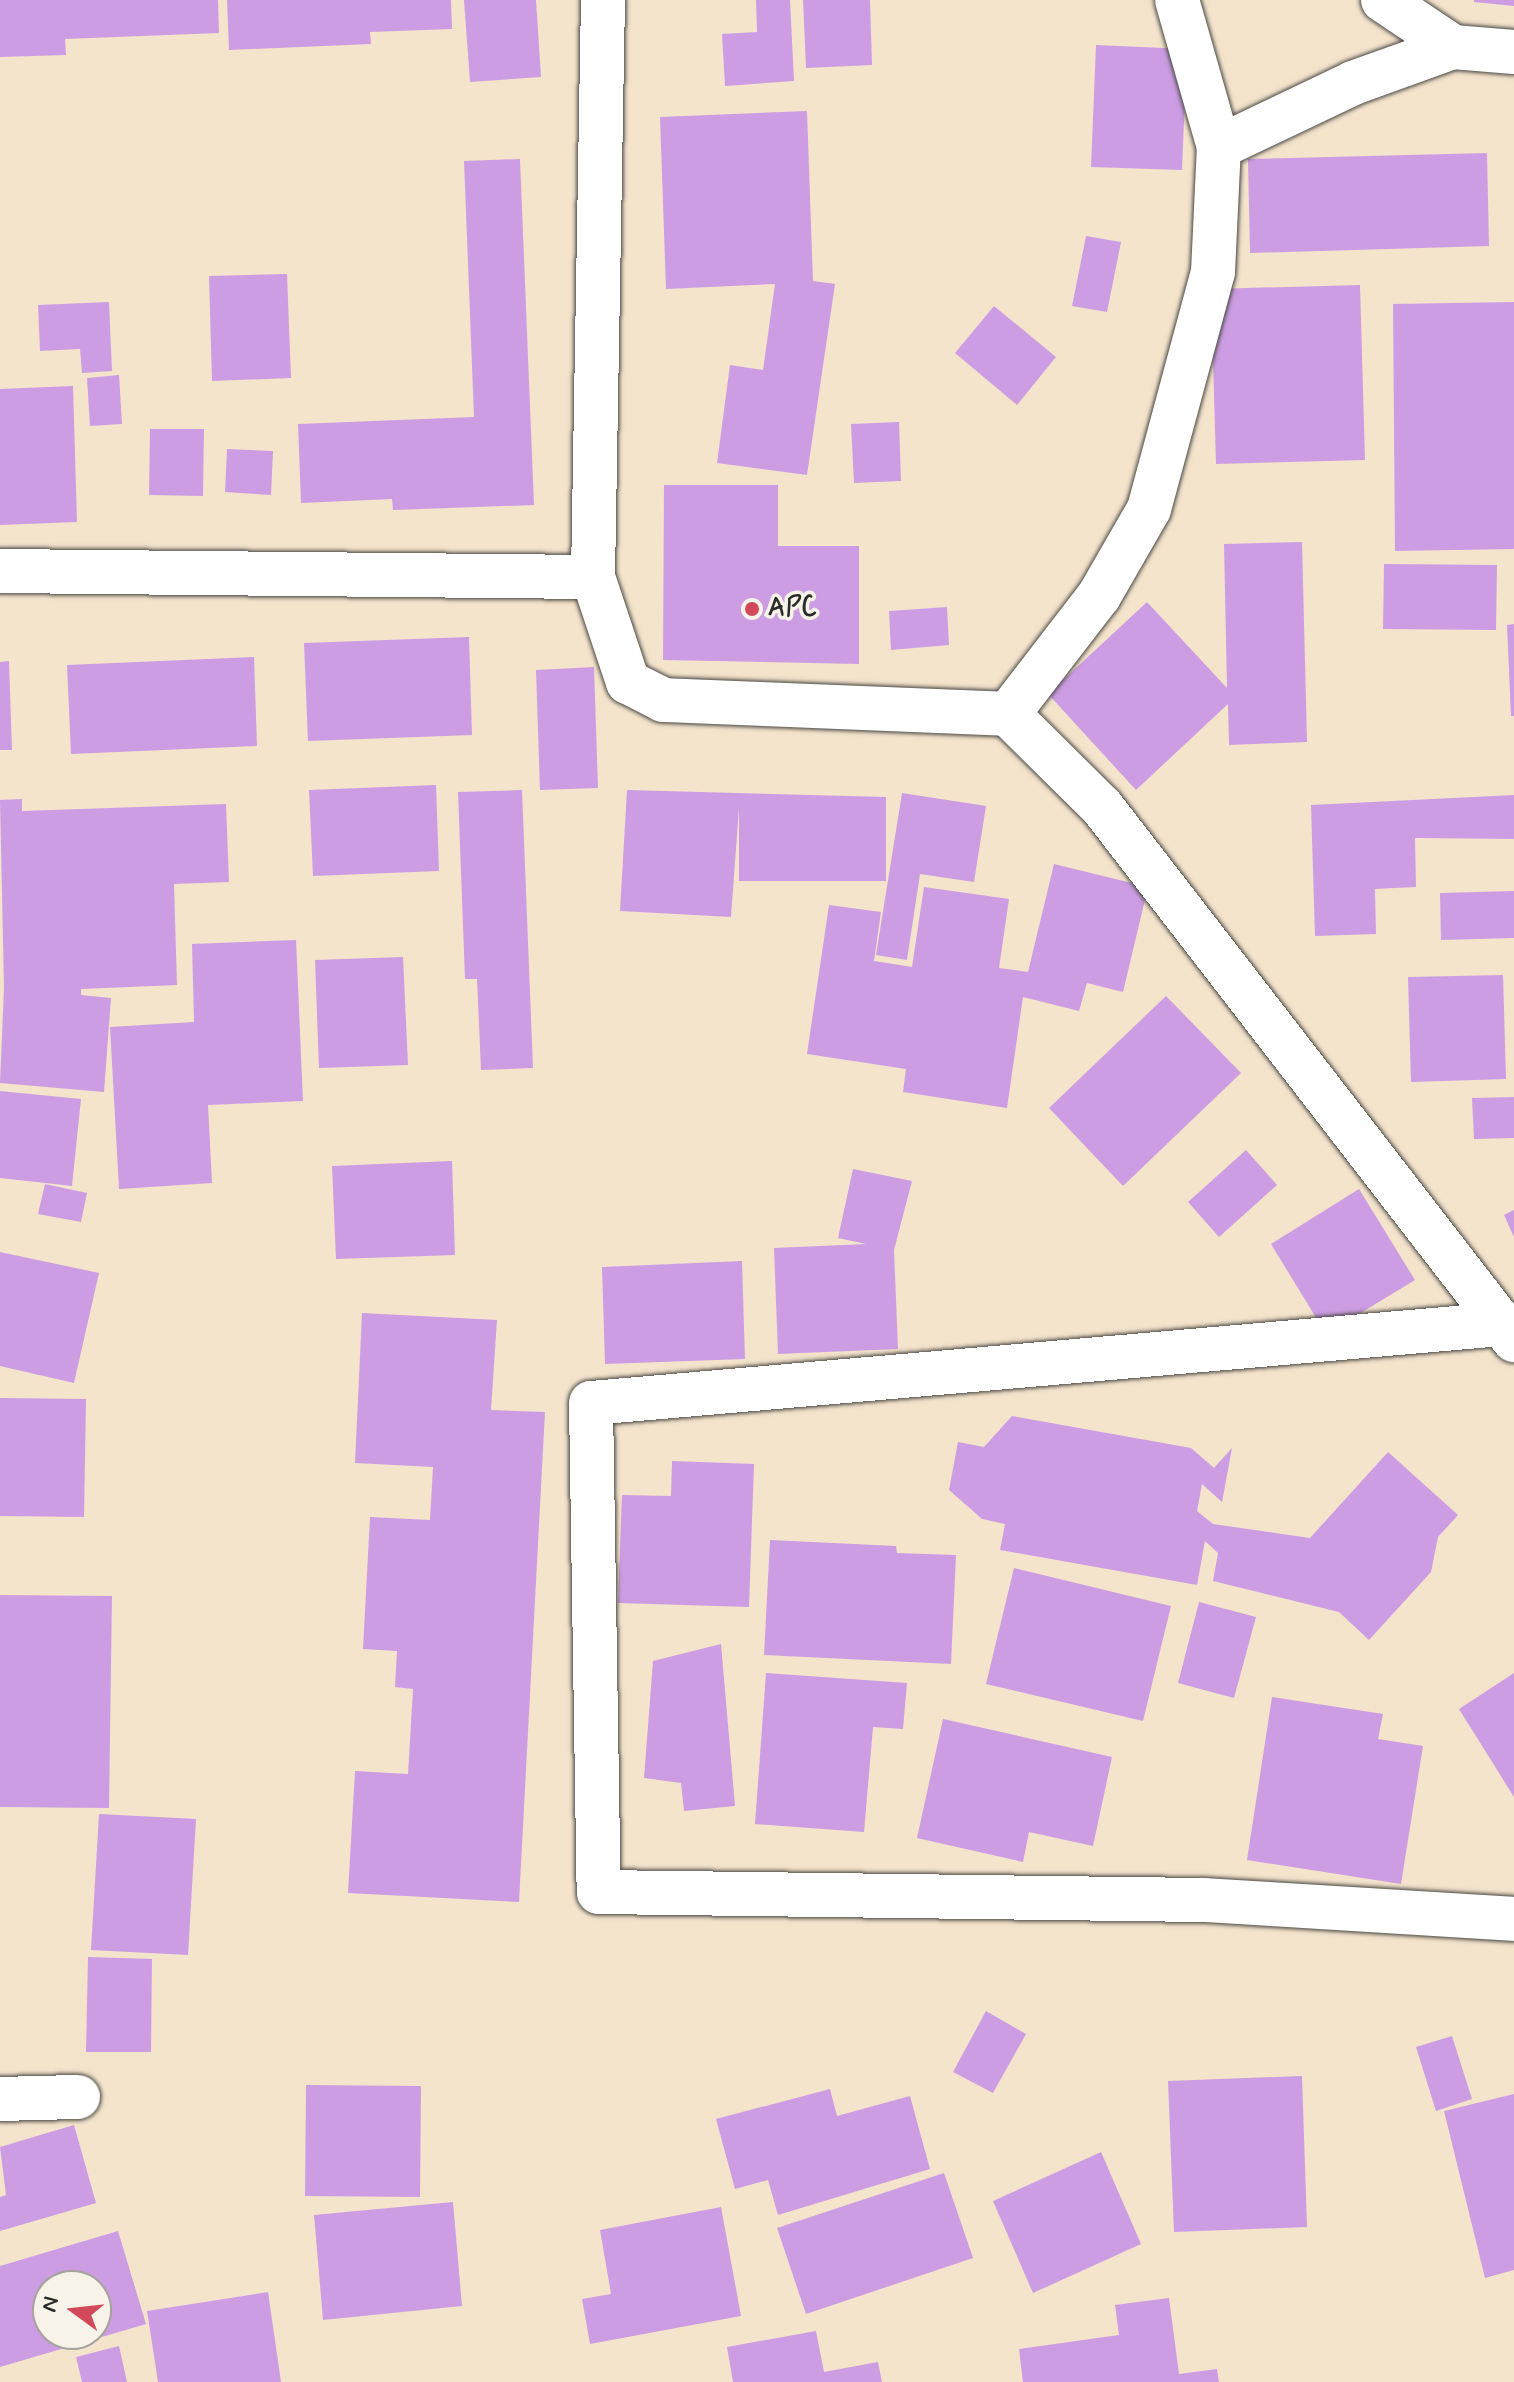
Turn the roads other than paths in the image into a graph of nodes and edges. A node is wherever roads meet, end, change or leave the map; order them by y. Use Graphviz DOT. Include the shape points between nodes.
graph roads {
  1 [pos="603,0"];
  2 [pos="1177,0"];
  3 [pos="1383,0"];
  4 [pos="1453,47"];
  5 [pos="1514,52"];
  6 [pos="1219,147"];
  7 [pos="0,571"];
  8 [pos="593,577"];
  9 [pos="1008,714"];
  10 [pos="1508,1332"];
  11 [pos="1514,1919"];
  12 [pos="78,2097"];
  13 [pos="0,2099"];
  1 -- 8 [label="street"];
  2 -- 6 [label="street"];
  3 -- 4 [label="street"];
  4 -- 5 [label="street"];
  4 -- 6 [label="street" via="1353,83"];
  6 -- 9 [label="street" via="1213,272 1149,509 1099,596"];
  7 -- 8 [label="street"];
  8 -- 9 [label="street" via="628,682 663,700"];
  9 -- 10 [label="street" via="1102,807"];
  10 -- 11 [label="street" via="591,1403 599,1892 1204,1900"];
  12 -- 13 [label="street"];
}
